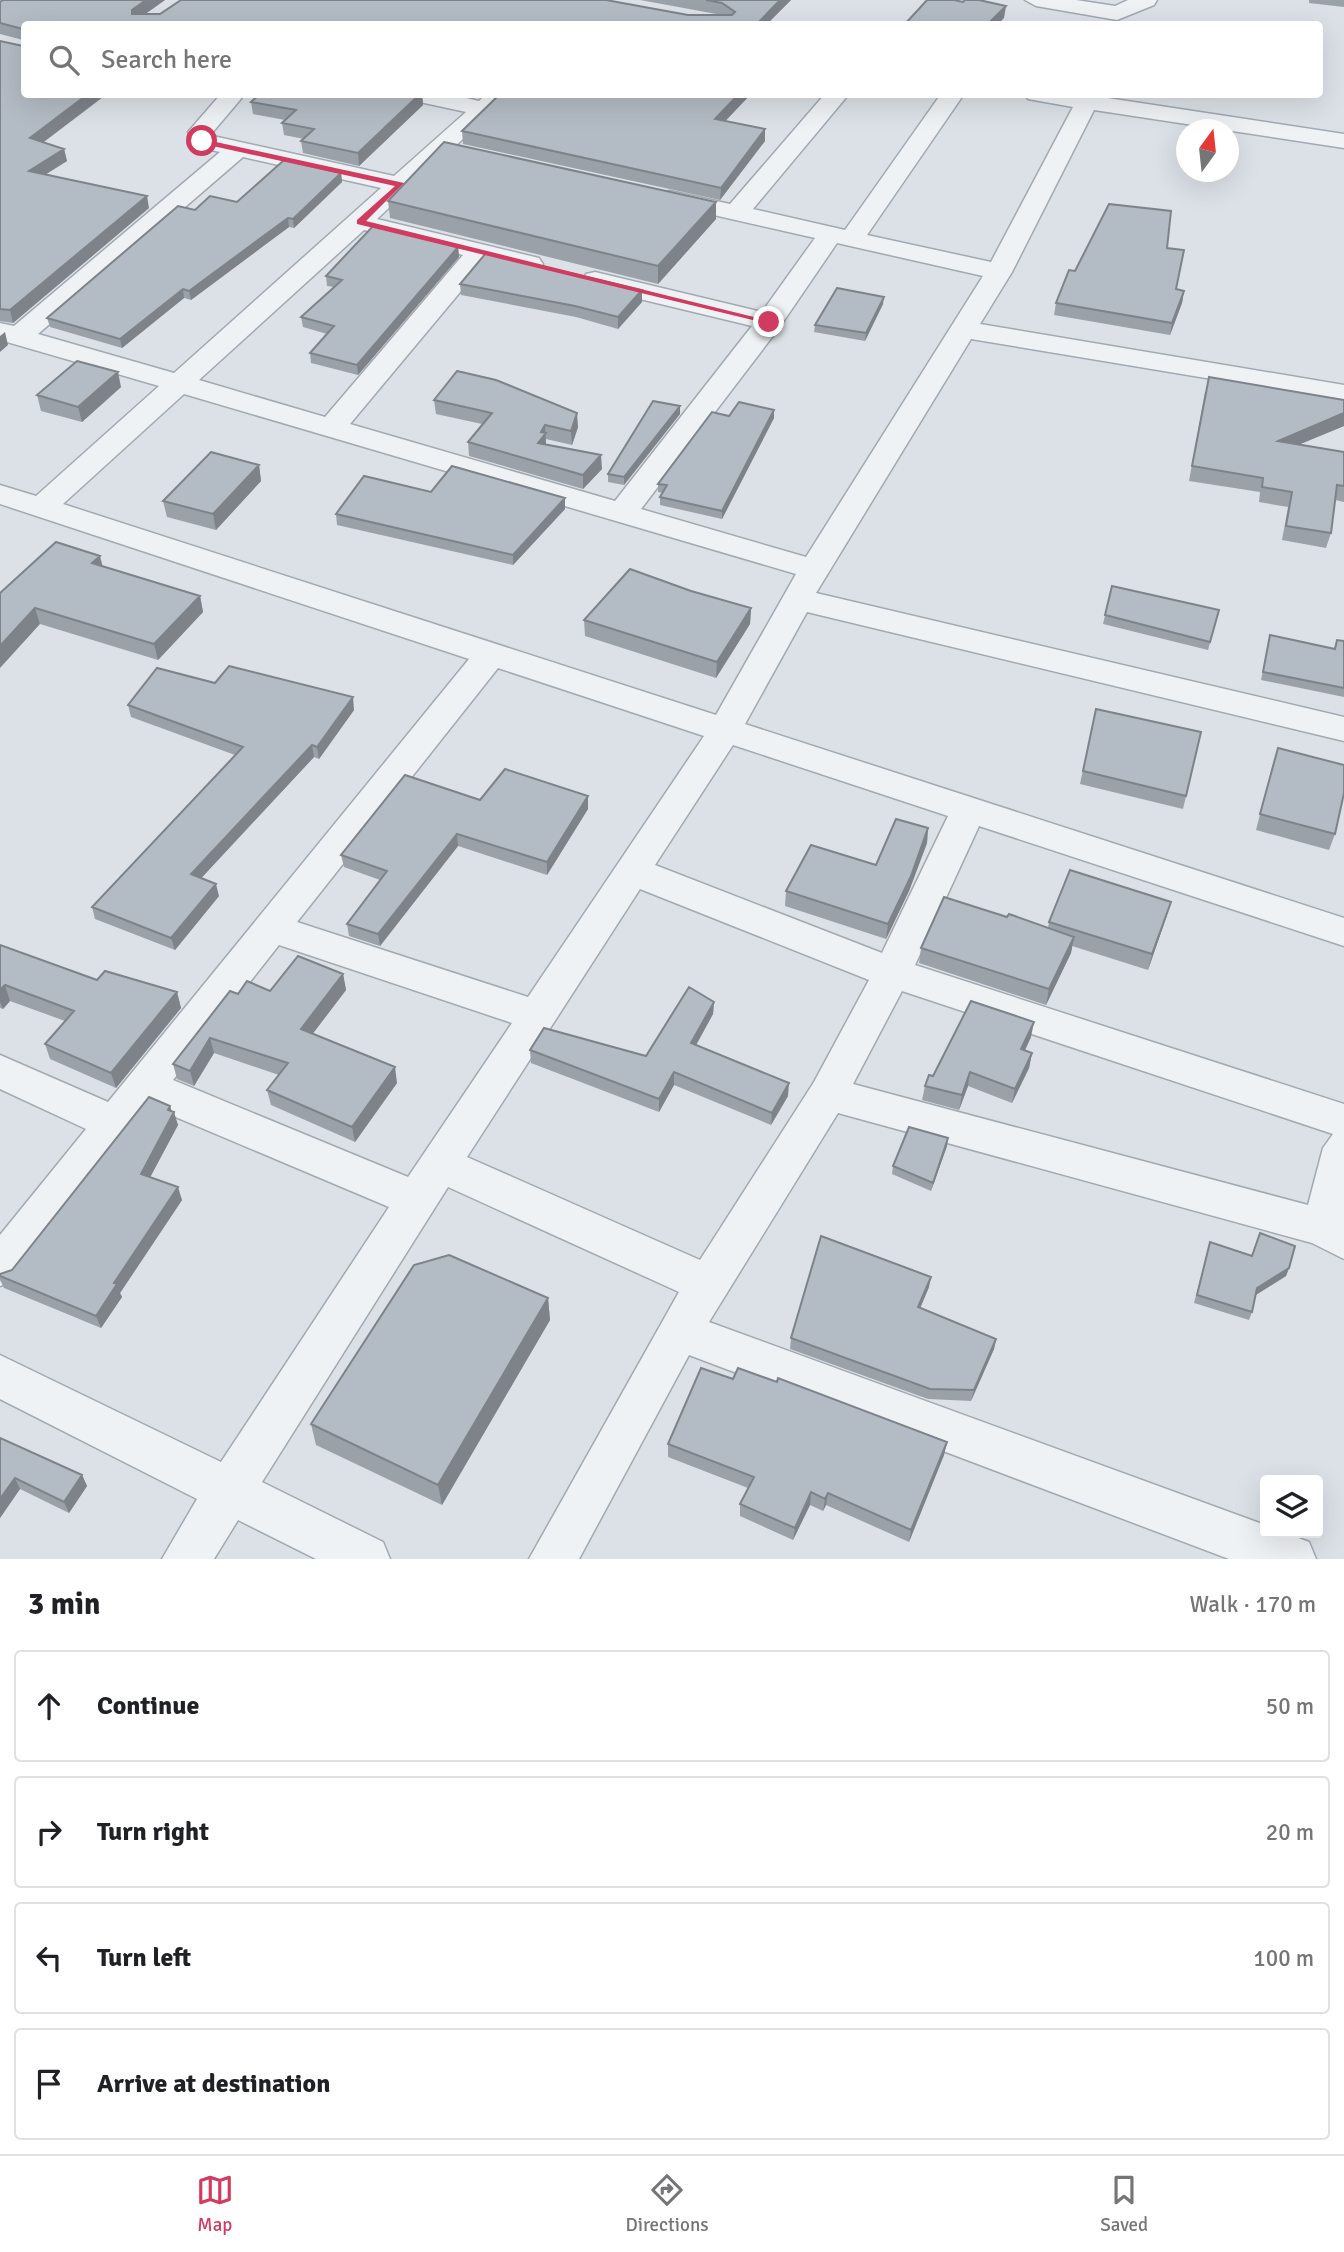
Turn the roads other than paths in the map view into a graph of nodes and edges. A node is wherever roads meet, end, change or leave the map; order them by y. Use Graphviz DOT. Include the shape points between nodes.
graph roads {
  1 [pos="1036,0"];
  2 [pos="1146,0"];
  3 [pos="1115,19"];
  4 [pos="231,98"];
  5 [pos="453,98"];
  6 [pos="835,98"];
  7 [pos="950,98"];
  8 [pos="1089,99"];
  9 [pos="492,102"];
  10 [pos="1344,141"];
  11 [pos="441,148"];
  12 [pos="237,149"];
  13 [pos="468,154"];
  14 [pos="401,184"];
  15 [pos="642,192"];
  16 [pos="736,213"];
  17 [pos="360,222"];
  18 [pos="841,237"];
  19 [pos="480,252"];
  20 [pos="999,272"];
  21 [pos="769,322"];
  22 [pos="965,330"];
  23 [pos="9,334"];
  24 [pos="182,384"];
  25 [pos="1344,393"];
  26 [pos="331,428"];
  27 [pos="0,494"];
  28 [pos="42,507"];
  29 [pos="622,513"];
  30 [pos="814,569"];
  31 [pos="797,600"];
  32 [pos="491,654"];
  33 [pos="1344,729"];
  34 [pos="725,730"];
  35 [pos="969,810"];
  36 [pos="634,871"];
  37 [pos="271,928"];
  38 [pos="1344,932"];
  39 [pos="892,973"];
  40 [pos="538,1016"];
  41 [pos="0,1070"];
  42 [pos="145,1086"];
  43 [pos="828,1094"];
  44 [pos="1344,1121"];
  45 [pos="115,1124"];
  46 [pos="1344,1148"];
  47 [pos="440,1164"];
  48 [pos="418,1199"];
  49 [pos="1333,1234"];
  50 [pos="0,1267"];
  51 [pos="709,1285"];
  52 [pos="679,1331"];
  53 [pos="0,1376"];
  54 [pos="232,1491"];
  55 [pos="186,1559"];
  56 [pos="366,1559"];
  57 [pos="554,1559"];
  58 [pos="1292,1559"];
  1 -- 3 [label="street"];
  2 -- 3 [label="street"];
  4 -- 12 [label="street" via="199,137"];
  5 -- 9 [label="street"];
  6 -- 16 [label="street"];
  7 -- 18 [label="street"];
  8 -- 10 [label="street"];
  8 -- 20 [label="street"];
  9 -- 11 [label="street"];
  11 -- 13 [label="street"];
  11 -- 14 [label="street"];
  12 -- 14 [label="street"];
  12 -- 23 [label="street"];
  14 -- 17 [label="street"];
  15 -- 16 [label="street"];
  16 -- 18 [label="street"];
  17 -- 19 [label="street"];
  17 -- 24 [label="street"];
  18 -- 20 [label="street"];
  18 -- 21 [label="street"];
  19 -- 21 [label="street"];
  19 -- 26 [label="street"];
  20 -- 22 [label="street"];
  21 -- 29 [label="street"];
  22 -- 25 [label="street"];
  22 -- 30 [label="street"];
  23 -- 24 [label="street"];
  24 -- 26 [label="street"];
  24 -- 28 [label="street"];
  26 -- 29 [label="street"];
  27 -- 28 [label="street"];
  28 -- 32 [label="street"];
  29 -- 30 [label="street"];
  30 -- 31 [label="street"];
  31 -- 33 [label="street"];
  31 -- 34 [label="street"];
  32 -- 34 [label="street"];
  32 -- 37 [label="street"];
  34 -- 35 [label="street"];
  34 -- 36 [label="street"];
  35 -- 38 [label="street"];
  35 -- 39 [label="street"];
  36 -- 39 [label="street"];
  36 -- 40 [label="street"];
  37 -- 40 [label="street"];
  37 -- 42 [label="street"];
  39 -- 43 [label="street"];
  39 -- 44 [label="street"];
  40 -- 47 [label="street"];
  41 -- 45 [label="street"];
  42 -- 45 [label="street"];
  42 -- 48 [label="street"];
  43 -- 49 [label="street"];
  43 -- 51 [label="street"];
  45 -- 50 [label="street"];
  46 -- 49 [label="street"];
  47 -- 48 [label="street"];
  47 -- 51 [label="street"];
  48 -- 54 [label="street"];
  51 -- 52 [label="street"];
  52 -- 57 [label="street"];
  52 -- 58 [label="street"];
  53 -- 54 [label="street"];
  54 -- 55 [label="street"];
  54 -- 56 [label="street"];
}
